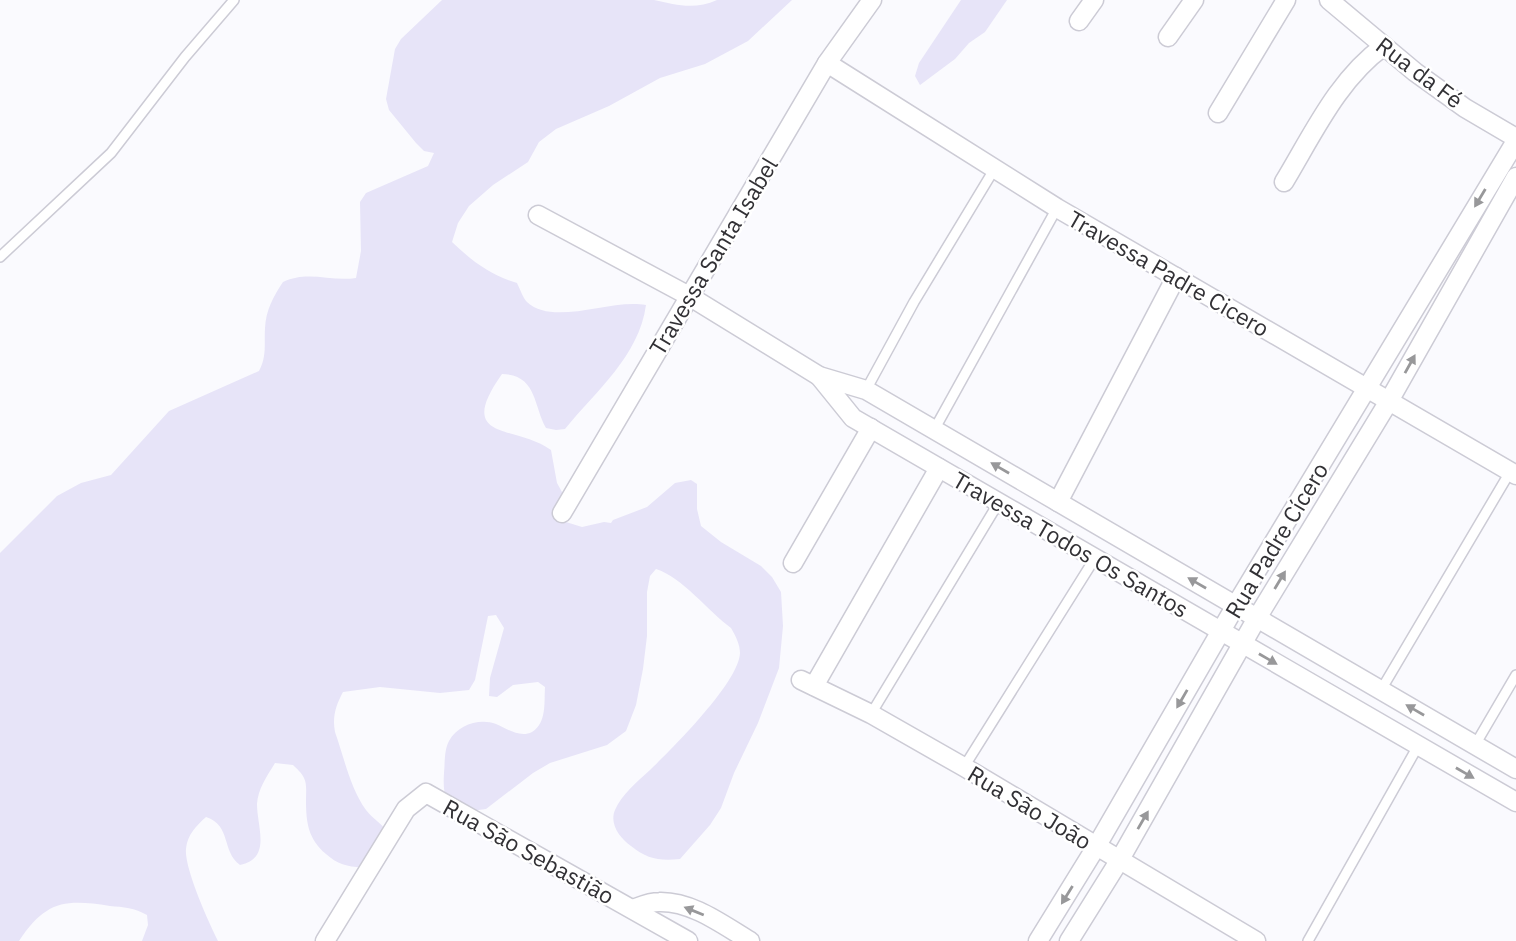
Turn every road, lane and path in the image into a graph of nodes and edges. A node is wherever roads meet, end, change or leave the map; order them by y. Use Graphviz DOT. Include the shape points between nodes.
graph roads {
  1 [pos="234,0"];
  2 [pos="1094,0"];
  3 [pos="1194,0"];
  4 [pos="1286,0"];
  5 [pos="1329,0"];
  6 [pos="870,1"];
  7 [pos="1079,21"];
  8 [pos="1168,37"];
  9 [pos="1384,46"];
  10 [pos="827,63"];
  11 [pos="1218,113"];
  12 [pos="1516,139"];
  13 [pos="995,168"];
  14 [pos="1516,177"];
  15 [pos="1284,182"];
  16 [pos="1057,208"];
  17 [pos="538,215"];
  18 [pos="0,257"];
  19 [pos="1176,277"];
  20 [pos="689,296"];
  21 [pos="819,376"];
  22 [pos="1367,388"];
  23 [pos="866,390"];
  24 [pos="1389,401"];
  25 [pos="871,428"];
  26 [pos="934,430"];
  27 [pos="918,456"];
  28 [pos="939,468"];
  29 [pos="1513,473"];
  30 [pos="999,502"];
  31 [pos="1058,502"];
  32 [pos="562,513"];
  33 [pos="1095,558"];
  34 [pos="793,563"];
  35 [pos="1236,605"];
  36 [pos="1257,618"];
  37 [pos="1220,631"];
  38 [pos="1242,644"];
  39 [pos="1516,675"];
  40 [pos="1381,690"];
  41 [pos="871,714"];
  42 [pos="1475,745"];
  43 [pos="1418,746"];
  44 [pos="964,767"];
  45 [pos="1516,769"];
  46 [pos="1516,803"];
  47 [pos="1096,847"];
  48 [pos="1119,861"];
  49 [pos="633,909"];
  50 [pos="325,941"];
  51 [pos="688,941"];
  52 [pos="750,941"];
  53 [pos="1038,941"];
  54 [pos="1069,941"];
  55 [pos="1256,941"];
  56 [pos="1308,941"];
  1 -- 18 [label="lane" via="111,153"];
  2 -- 7 [label="street"];
  3 -- 8 [label="street"];
  4 -- 11 [label="street"];
  5 -- 9 [label="street, Rua da Fé"];
  6 -- 10 [label="street, Travessa Santa Isabel"];
  9 -- 12 [label="street, Rua da Fé" via="1465,108"];
  9 -- 15 [label="street" via="1342,85"];
  10 -- 13 [label="street, Travessa Padre Cicero"];
  10 -- 20 [label="street, Travessa Santa Isabel"];
  12 -- 22 [label="street, Rua Padre Cícero, one-way"];
  13 -- 16 [label="street, Travessa Padre Cicero"];
  13 -- 23 [label="lane"];
  24 -- 14 [label="street, Rua Padre Cícero, one-way"];
  16 -- 19 [label="street, Travessa Padre Cicero"];
  16 -- 26 [label="lane"];
  17 -- 20 [label="street, Travessa Todos Os Santos"];
  19 -- 22 [label="street, Travessa Padre Cicero"];
  19 -- 31 [label="street"];
  20 -- 21 [label="street, Travessa Todos Os Santos"];
  20 -- 32 [label="street, Travessa Santa Isabel"];
  21 -- 23 [label="street, Travessa Todos Os Santos"];
  21 -- 25 [label="street, Travessa Todos Os Santos" via="853,418"];
  22 -- 24 [label="street, Travessa Padre Cicero"];
  22 -- 35 [label="street, Rua Padre Cícero"];
  23 -- 26 [label="street, Travessa Todos Os Santos"];
  24 -- 29 [label="street, Travessa Padre Cicero"];
  36 -- 24 [label="street, Rua Padre Cícero, one-way"];
  25 -- 27 [label="street, Travessa Todos Os Santos"];
  25 -- 34 [label="street"];
  26 -- 27 [label="street"];
  31 -- 26 [label="street, Travessa Todos Os Santos, one-way"];
  27 -- 28 [label="street, Travessa Todos Os Santos"];
  28 -- 30 [label="street, Travessa Todos Os Santos"];
  28 -- 41 [label="street, Rua São João" via="807,683"];
  29 -- 40 [label="lane"];
  30 -- 33 [label="street, Travessa Todos Os Santos"];
  30 -- 41 [label="lane"];
  35 -- 31 [label="street, Travessa Todos Os Santos, one-way"];
  33 -- 37 [label="street, Travessa Todos Os Santos"];
  33 -- 44 [label="lane"];
  35 -- 36 [label="street, Travessa Todos Os Santos"];
  35 -- 37 [label="street, Rua Padre Cícero"];
  36 -- 38 [label="street, Rua Padre Cícero"];
  36 -- 40 [label="street, Travessa Todos Os Santos"];
  37 -- 38 [label="street, Travessa Todos Os Santos"];
  37 -- 47 [label="street, Rua Padre Cícero, one-way"];
  38 -- 43 [label="street, Travessa Todos Os Santos, one-way"];
  48 -- 38 [label="street, Rua Padre Cícero, one-way"];
  39 -- 42 [label="lane"];
  42 -- 40 [label="street, Travessa Todos Os Santos, one-way"];
  41 -- 44 [label="street, Rua São João"];
  42 -- 45 [label="street, Travessa Todos Os Santos"];
  43 -- 46 [label="street, Travessa Todos Os Santos, one-way"];
  43 -- 56 [label="lane"];
  44 -- 47 [label="street, Rua São João"];
  47 -- 48 [label="street, Rua São João"];
  47 -- 53 [label="street, Rua Padre Cícero, one-way"];
  48 -- 54 [label="street, Rua Padre Cícero"];
  48 -- 55 [label="street, Rua São João"];
  49 -- 50 [label="street, Rua São Sebastião" via="426,793 406,809"];
  49 -- 51 [label="street, Rua São Sebastião"];
  52 -- 49 [label="street, Rua São Sebastião, one-way" via="677,904 659,902"];
}
